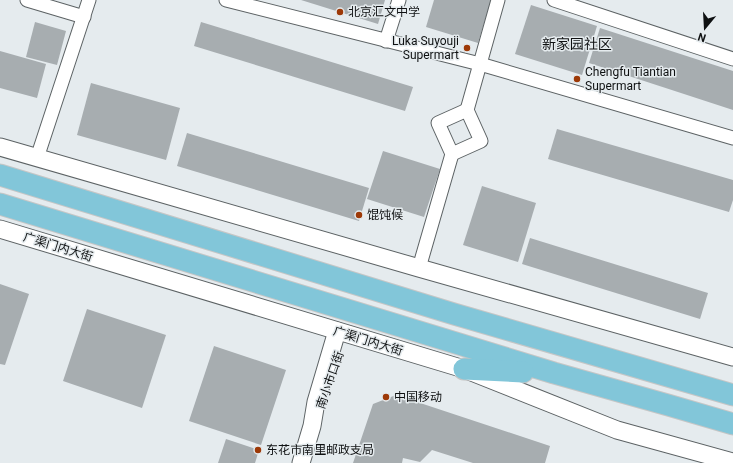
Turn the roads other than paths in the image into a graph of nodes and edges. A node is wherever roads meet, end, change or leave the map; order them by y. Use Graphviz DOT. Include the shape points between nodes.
graph roads {
  1 [pos="27,0"];
  2 [pos="89,0"];
  3 [pos="226,0"];
  4 [pos="398,0"];
  5 [pos="498,0"];
  6 [pos="554,0"];
  7 [pos="84,17"];
  8 [pos="386,41"];
  9 [pos="733,59"];
  10 [pos="480,64"];
  11 [pos="467,110"];
  12 [pos="733,138"];
  13 [pos="0,147"];
  14 [pos="452,154"];
  15 [pos="37,158"];
  16 [pos="0,175"];
  17 [pos="0,204"];
  18 [pos="0,229"];
  19 [pos="418,268"];
  20 [pos="341,332"];
  21 [pos="733,357"];
  22 [pos="464,369"];
  23 [pos="554,373"];
  24 [pos="733,395"];
  25 [pos="733,424"];
  26 [pos="733,462"];
  27 [pos="301,463"];
  1 -- 7 [label="street"];
  2 -- 7 [label="street"];
  3 -- 8 [label="street"];
  4 -- 8 [label="street"];
  5 -- 10 [label="street"];
  6 -- 9 [label="street"];
  7 -- 15 [label="street"];
  8 -- 10 [label="street"];
  10 -- 11 [label="street"];
  10 -- 12 [label="street"];
  11 -- 14 [label="street" via="481,141"];
  11 -- 14 [label="street" via="438,123"];
  13 -- 15 [label="street"];
  14 -- 19 [label="street"];
  15 -- 19 [label="street"];
  16 -- 24 [label="main road" via="454,314"];
  17 -- 23 [label="main road, 广渠门内大街"];
  18 -- 20 [label="street, 广渠门内大街"];
  19 -- 21 [label="street"];
  20 -- 22 [label="street, 广渠门内大街"];
  20 -- 27 [label="street, 南小市口街" via="316,402"];
  22 -- 23 [label="main road"];
  22 -- 26 [label="street, 广渠门内大街" via="617,430"];
  23 -- 25 [label="main road, 广渠门内大街"];
}
